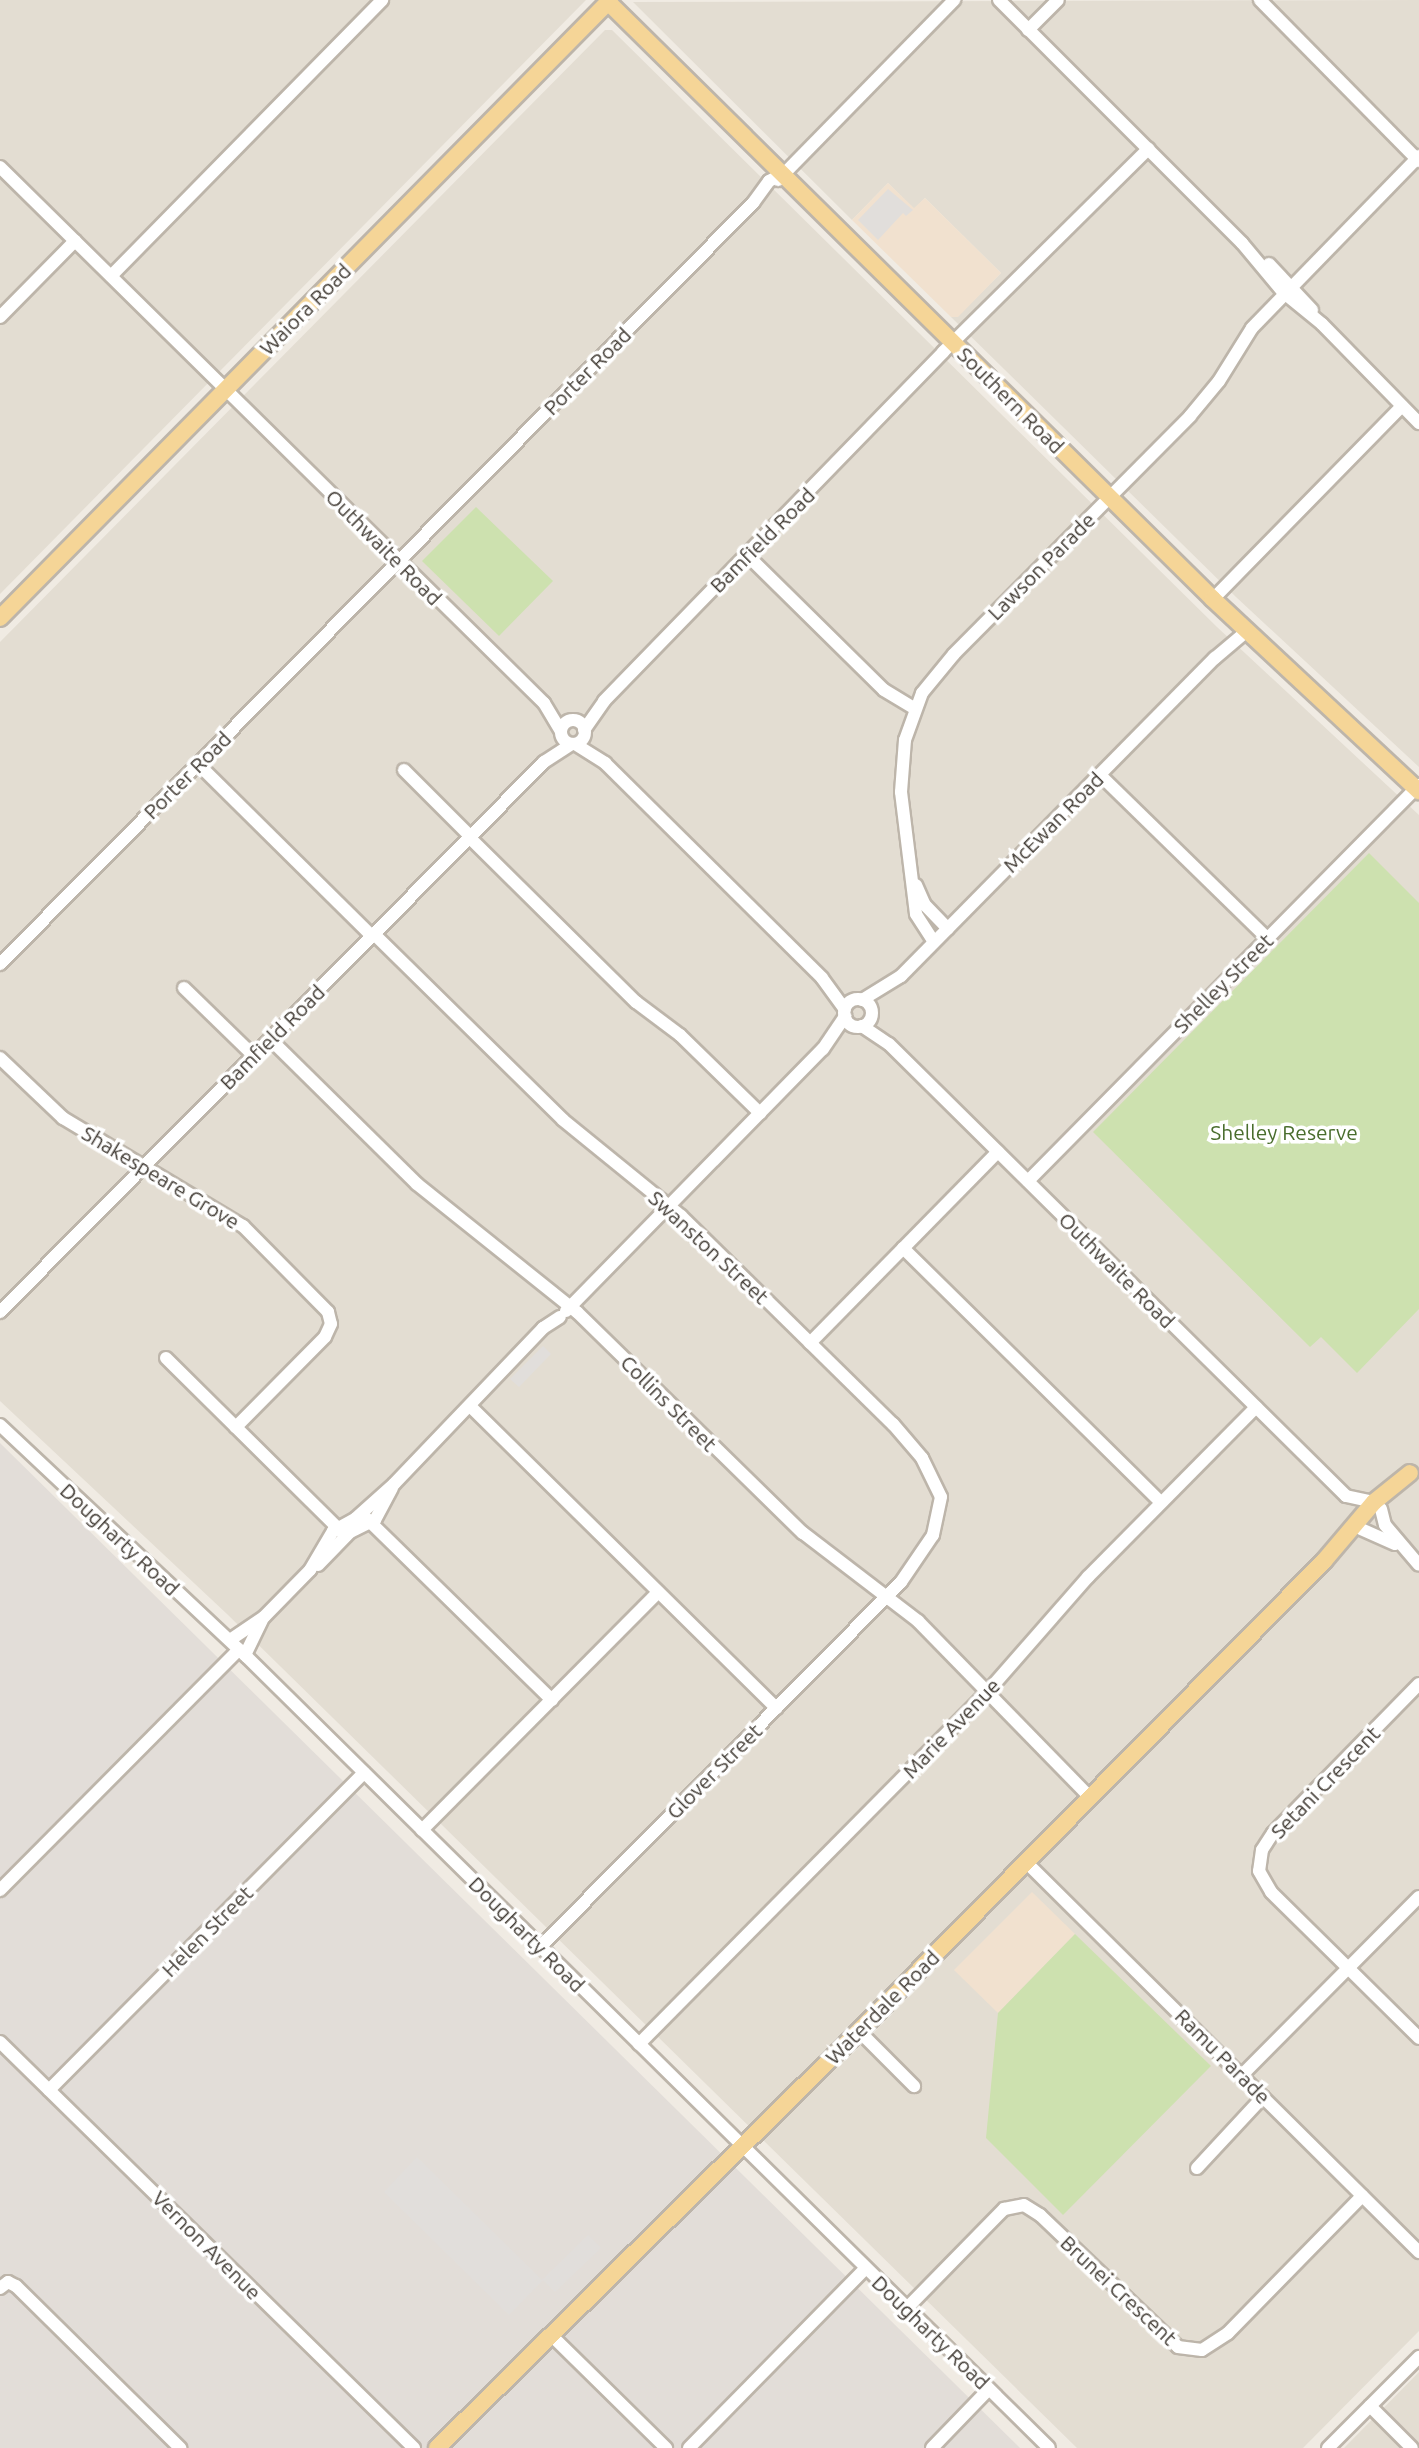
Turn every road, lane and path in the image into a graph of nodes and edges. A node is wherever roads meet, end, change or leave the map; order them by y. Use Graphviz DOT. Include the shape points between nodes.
graph roads {
  1 [pos="383,0"];
  2 [pos="954,0"];
  3 [pos="999,0"];
  4 [pos="1058,0"];
  5 [pos="1260,0"];
  6 [pos="609,1"];
  7 [pos="1028,30"];
  8 [pos="1148,149"];
  9 [pos="1418,159"];
  10 [pos="0,167"];
  11 [pos="782,174"];
  12 [pos="75,241"];
  13 [pos="111,276"];
  14 [pos="1287,288"];
  15 [pos="0,317"];
  16 [pos="955,345"];
  17 [pos="225,390"];
  18 [pos="1402,405"];
  19 [pos="1419,423"];
  20 [pos="1109,497"];
  21 [pos="747,555"];
  22 [pos="398,561"];
  23 [pos="1213,599"];
  24 [pos="0,618"];
  25 [pos="1244,628"];
  26 [pos="604,701"];
  27 [pos="914,708"];
  28 [pos="567,727"];
  29 [pos="585,732"];
  30 [pos="573,744"];
  31 [pos="544,762"];
  32 [pos="604,763"];
  33 [pos="198,764"];
  34 [pos="404,770"];
  35 [pos="1100,775"];
  36 [pos="1418,788"];
  37 [pos="470,836"];
  38 [pos="914,880"];
  39 [pos="947,929"];
  40 [pos="373,935"];
  41 [pos="1267,938"];
  42 [pos="934,942"];
  43 [pos="0,964"];
  44 [pos="890,985"];
  45 [pos="184,988"];
  46 [pos="851,1007"];
  47 [pos="872,1013"];
  48 [pos="859,1026"];
  49 [pos="270,1039"];
  50 [pos="889,1044"];
  51 [pos="823,1049"];
  52 [pos="254,1056"];
  53 [pos="0,1058"];
  54 [pos="760,1113"];
  55 [pos="998,1152"];
  56 [pos="143,1168"];
  57 [pos="1028,1181"];
  58 [pos="669,1206"];
  59 [pos="904,1248"];
  60 [pos="570,1307"];
  61 [pos="0,1312"];
  62 [pos="810,1343"];
  63 [pos="166,1359"];
  64 [pos="471,1407"];
  65 [pos="1256,1407"];
  66 [pos="0,1425"];
  67 [pos="236,1427"];
  68 [pos="1415,1468"];
  69 [pos="1346,1496"];
  70 [pos="1161,1502"];
  71 [pos="1378,1505"];
  72 [pos="367,1518"];
  73 [pos="1358,1526"];
  74 [pos="342,1532"];
  75 [pos="1402,1548"];
  76 [pos="1419,1566"];
  77 [pos="658,1592"];
  78 [pos="887,1595"];
  79 [pos="264,1617"];
  80 [pos="238,1648"];
  81 [pos="1419,1684"];
  82 [pos="989,1690"];
  83 [pos="552,1700"];
  84 [pos="776,1708"];
  85 [pos="364,1773"];
  86 [pos="1093,1794"];
  87 [pos="422,1830"];
  88 [pos="1026,1862"];
  89 [pos="0,1890"];
  90 [pos="1419,1897"];
  91 [pos="540,1947"];
  92 [pos="1348,1969"];
  93 [pos="859,2031"];
  94 [pos="1419,2038"];
  95 [pos="0,2042"];
  96 [pos="639,2044"];
  97 [pos="1242,2075"];
  98 [pos="914,2086"];
  99 [pos="49,2090"];
  100 [pos="1263,2097"];
  101 [pos="741,2146"];
  102 [pos="1197,2168"];
  103 [pos="1362,2196"];
  104 [pos="1419,2252"];
  105 [pos="866,2268"];
  106 [pos="4,2285"];
  107 [pos="906,2308"];
  108 [pos="550,2334"];
  109 [pos="1419,2357"];
  110 [pos="989,2389"];
  111 [pos="1370,2406"];
  112 [pos="180,2448"];
  113 [pos="414,2448"];
  114 [pos="437,2448"];
  115 [pos="666,2448"];
  116 [pos="689,2448"];
  117 [pos="932,2448"];
  118 [pos="1049,2448"];
  119 [pos="1328,2448"];
  120 [pos="1412,2448"];
  1 -- 13 [label="street"];
  2 -- 11 [label="street, Porter Road"];
  3 -- 7 [label="street"];
  4 -- 7 [label="street"];
  5 -- 9 [label="street"];
  6 -- 11 [label="main road, Southern Road"];
  6 -- 17 [label="main road, Waiora Road"];
  7 -- 8 [label="street"];
  8 -- 14 [label="street"];
  8 -- 16 [label="street, Bamfield Road"];
  9 -- 14 [label="street, Lawson Parade"];
  10 -- 12 [label="street, Outhwaite Road"];
  11 -- 16 [label="main road, Southern Road"];
  11 -- 22 [label="street, Porter Road" via="769,181"];
  12 -- 13 [label="street, Outhwaite Road"];
  12 -- 15 [label="street"];
  13 -- 17 [label="street, Outhwaite Road"];
  14 -- 18 [label="street"];
  14 -- 20 [label="street, Lawson Parade" via="1252,328 1219,381 1190,416"];
  16 -- 20 [label="main road, Southern Road"];
  16 -- 21 [label="street, Bamfield Road"];
  17 -- 22 [label="street, Outhwaite Road"];
  17 -- 24 [label="main road, Waiora Road"];
  18 -- 19 [label="street"];
  18 -- 23 [label="street"];
  20 -- 23 [label="main road, Southern Road"];
  20 -- 27 [label="street, Lawson Parade" via="943,666"];
  21 -- 26 [label="street, Bamfield Road"];
  21 -- 27 [label="street" via="884,690"];
  22 -- 28 [label="street, Outhwaite Road"];
  22 -- 33 [label="street, Porter Road"];
  23 -- 25 [label="main road, Southern Road"];
  25 -- 35 [label="street, McEwan Road"];
  25 -- 36 [label="main road, Southern Road"];
  26 -- 28 [label="street, Bamfield Road"];
  26 -- 29 [label="street, Bamfield Road"];
  27 -- 38 [label="street, Lawson Parade" via="901,773"];
  28 -- 29 [label="street"];
  28 -- 30 [label="street"];
  28 -- 31 [label="street, Bamfield Road"];
  29 -- 30 [label="street, Bamfield Road"];
  29 -- 32 [label="street"];
  30 -- 31 [label="street, Bamfield Road"];
  30 -- 32 [label="street"];
  31 -- 37 [label="street, Bamfield Road"];
  32 -- 46 [label="street"];
  33 -- 40 [label="street, Swanston Street"];
  33 -- 43 [label="street, Porter Road"];
  34 -- 37 [label="street"];
  35 -- 39 [label="street, McEwan Road"];
  35 -- 41 [label="street"];
  36 -- 41 [label="street, Shelley Street"];
  37 -- 40 [label="street, Bamfield Road"];
  37 -- 54 [label="street" via="636,1002 680,1034"];
  38 -- 39 [label="street, Lawson Parade" via="925,905"];
  38 -- 42 [label="street, Lawson Parade" via="915,914"];
  39 -- 42 [label="street, McEwan Road"];
  40 -- 49 [label="street, Bamfield Road"];
  40 -- 58 [label="street, Swanston Street" via="563,1120"];
  41 -- 57 [label="street, Shelley Street"];
  42 -- 44 [label="street, McEwan Road"];
  44 -- 46 [label="street, McEwan Road"];
  44 -- 47 [label="street, McEwan Road"];
  45 -- 52 [label="street"];
  46 -- 47 [label="street, Outhwaite Road"];
  46 -- 48 [label="street, Outhwaite Road"];
  46 -- 51 [label="street, McEwan Road"];
  47 -- 48 [label="street, McEwan Road"];
  47 -- 50 [label="street, Outhwaite Road"];
  48 -- 50 [label="street, Outhwaite Road"];
  48 -- 51 [label="street, McEwan Road"];
  49 -- 52 [label="street, Bamfield Road"];
  49 -- 60 [label="street, Collins Street" via="417,1184"];
  50 -- 55 [label="street, Outhwaite Road"];
  51 -- 54 [label="street, McEwan Road"];
  52 -- 56 [label="street, Bamfield Road"];
  53 -- 56 [label="street, Shakespeare Grove" via="56,1113"];
  54 -- 58 [label="street, McEwan Road"];
  55 -- 57 [label="street, Outhwaite Road"];
  55 -- 59 [label="street"];
  56 -- 61 [label="street, Bamfield Road"];
  56 -- 67 [label="street, Shakespeare Grove" via="248,1230 330,1318 325,1338"];
  57 -- 65 [label="street, Outhwaite Road"];
  58 -- 60 [label="street, McEwan Road"];
  58 -- 62 [label="street, Swanston Street"];
  59 -- 62 [label="street"];
  59 -- 70 [label="street"];
  60 -- 64 [label="street, McEwan Road" via="543,1328"];
  60 -- 78 [label="street, Collins Street" via="803,1534"];
  62 -- 78 [label="street, Swanston Street" via="910,1442 941,1497 942,1510 929,1543"];
  63 -- 67 [label="street"];
  64 -- 72 [label="street, McEwan Road" via="394,1484"];
  64 -- 77 [label="street"];
  65 -- 69 [label="street, Outhwaite Road"];
  65 -- 70 [label="street, Marie Avenue"];
  66 -- 80 [label="street, Dougharty Road"];
  67 -- 74 [label="street"];
  68 -- 71 [label="main road, Waterdale Road"];
  69 -- 71 [label="street"];
  69 -- 73 [label="street, Outhwaite Road"];
  70 -- 82 [label="street, Marie Avenue"];
  71 -- 73 [label="main road, Waterdale Road"];
  71 -- 75 [label="street" via="1385,1525"];
  72 -- 74 [label="street, McEwan Road"];
  72 -- 83 [label="street"];
  73 -- 75 [label="street"];
  73 -- 86 [label="main road, Waterdale Road"];
  74 -- 79 [label="street, McEwan Road"];
  75 -- 76 [label="street"];
  77 -- 83 [label="street"];
  77 -- 84 [label="street"];
  78 -- 82 [label="street, Collins Street"];
  78 -- 84 [label="street, Glover Street"];
  79 -- 80 [label="street, McEwan Road"];
  79 -- 80 [label="street, McEwan Road"];
  80 -- 85 [label="street, Dougharty Road"];
  80 -- 89 [label="street, McEwan Road"];
  81 -- 92 [label="street, Setani Crescent" via="1273,1833 1262,1850 1259,1871 1270,1892"];
  82 -- 86 [label="street, Collins Street"];
  82 -- 96 [label="street, Marie Avenue"];
  83 -- 87 [label="street"];
  84 -- 91 [label="street, Glover Street"];
  85 -- 87 [label="street, Dougharty Road"];
  85 -- 99 [label="street, Helen Street"];
  86 -- 88 [label="main road, Waterdale Road"];
  87 -- 91 [label="street, Dougharty Road"];
  88 -- 93 [label="main road, Waterdale Road"];
  88 -- 97 [label="street, Ramu Parade"];
  90 -- 92 [label="street"];
  91 -- 96 [label="street, Dougharty Road"];
  92 -- 94 [label="street, Setani Crescent"];
  92 -- 97 [label="street"];
  93 -- 98 [label="street"];
  93 -- 101 [label="main road, Waterdale Road"];
  95 -- 99 [label="street, Vernon Avenue"];
  96 -- 101 [label="street, Dougharty Road"];
  97 -- 100 [label="street, Ramu Parade"];
  99 -- 113 [label="street, Vernon Avenue"];
  100 -- 102 [label="street"];
  100 -- 103 [label="street, Ramu Parade"];
  101 -- 105 [label="street, Dougharty Road"];
  101 -- 108 [label="main road, Waterdale Road"];
  103 -- 104 [label="street, Ramu Parade"];
  103 -- 107 [label="street, Brunei Crescent" via="1228,2333 1202,2350 1178,2347 1024,2205 1004,2209"];
  105 -- 107 [label="street, Dougharty Road"];
  105 -- 116 [label="street"];
  106 -- 112 [label="street"];
  107 -- 110 [label="street, Dougharty Road"];
  108 -- 114 [label="main road, Waterdale Road"];
  108 -- 115 [label="street"];
  109 -- 111 [label="street"];
  110 -- 117 [label="street"];
  110 -- 118 [label="street, Dougharty Road"];
  111 -- 119 [label="street"];
  111 -- 120 [label="street"];
}
